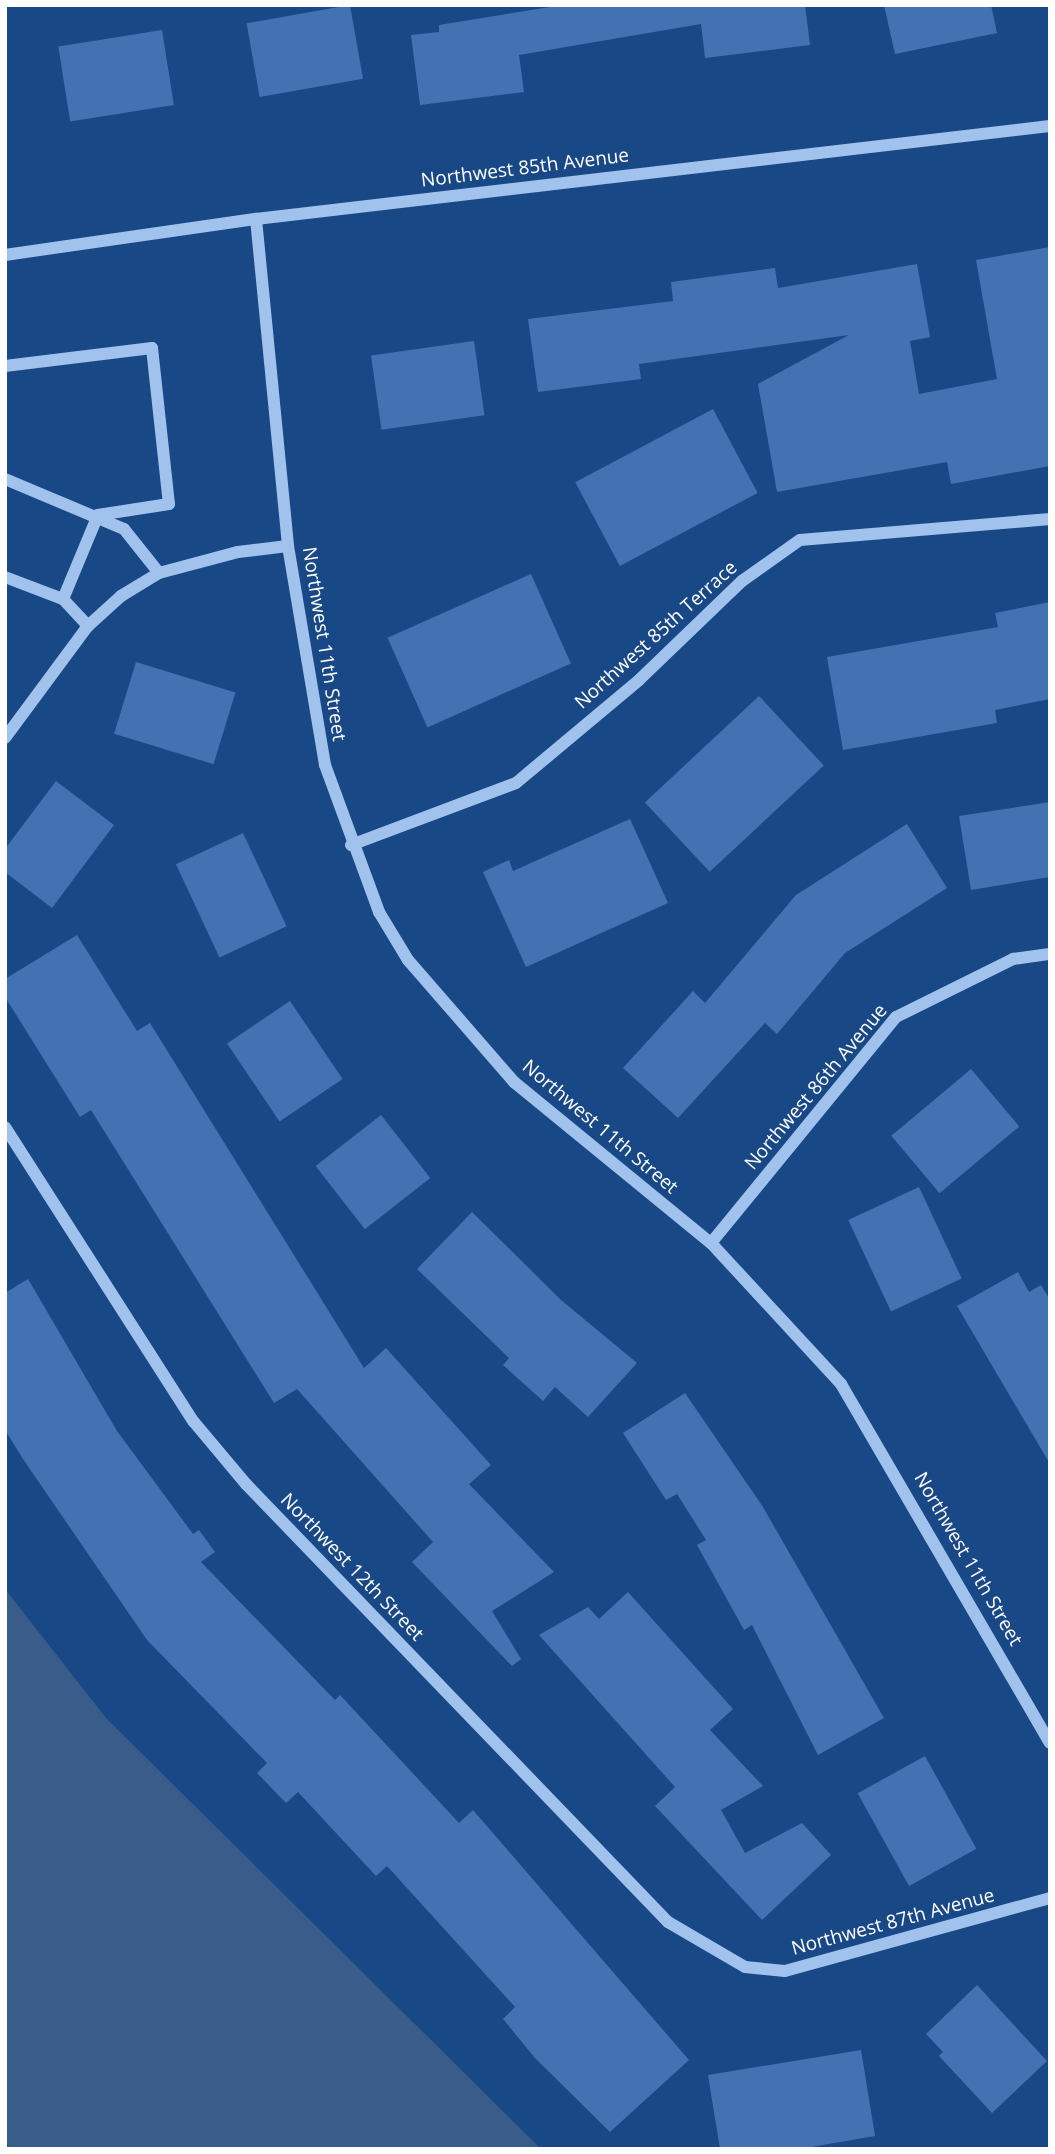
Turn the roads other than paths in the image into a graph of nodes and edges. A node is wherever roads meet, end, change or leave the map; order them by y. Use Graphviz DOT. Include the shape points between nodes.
graph roads {
  1 [pos="1050,126"];
  2 [pos="256,219"];
  3 [pos="5,255"];
  4 [pos="5,366"];
  5 [pos="5,479"];
  6 [pos="98,515"];
  7 [pos="1050,519"];
  8 [pos="288,546"];
  9 [pos="159,573"];
  10 [pos="5,577"];
  11 [pos="63,599"];
  12 [pos="88,626"];
  13 [pos="5,738"];
  14 [pos="351,845"];
  15 [pos="1050,954"];
  16 [pos="5,1127"];
  17 [pos="711,1243"];
  18 [pos="1050,1743"];
  19 [pos="1050,1898"];
  20 [pos="745,1967"];
  1 -- 2 [label="street, Northwest 85th Avenue"];
  2 -- 3 [label="street, Northwest 85th Avenue"];
  2 -- 8 [label="street, Northwest 11th Street"];
  4 -- 6 [label="street" via="152,348 169,504"];
  5 -- 6 [label="street"];
  6 -- 9 [label="street" via="124,528"];
  6 -- 11 [label="street"];
  7 -- 14 [label="street, Northwest 85th Terrace" via="800,541 742,581 639,680 516,783"];
  8 -- 9 [label="street" via="238,552"];
  8 -- 14 [label="street, Northwest 11th Street" via="325,765"];
  9 -- 12 [label="street" via="103,609"];
  10 -- 11 [label="street"];
  11 -- 12 [label="street"];
  12 -- 13 [label="street"];
  14 -- 17 [label="street, Northwest 11th Street" via="379,912 408,960 456,1020 514,1082"];
  15 -- 17 [label="street, Northwest 86th Avenue" via="1013,960 896,1017"];
  16 -- 20 [label="street, Northwest 12th Street" via="194,1422 246,1485 667,1922"];
  17 -- 18 [label="street, Northwest 11th Street" via="841,1384"];
  19 -- 20 [label="street, Northwest 87th Avenue" via="828,1963 785,1971"];
}
